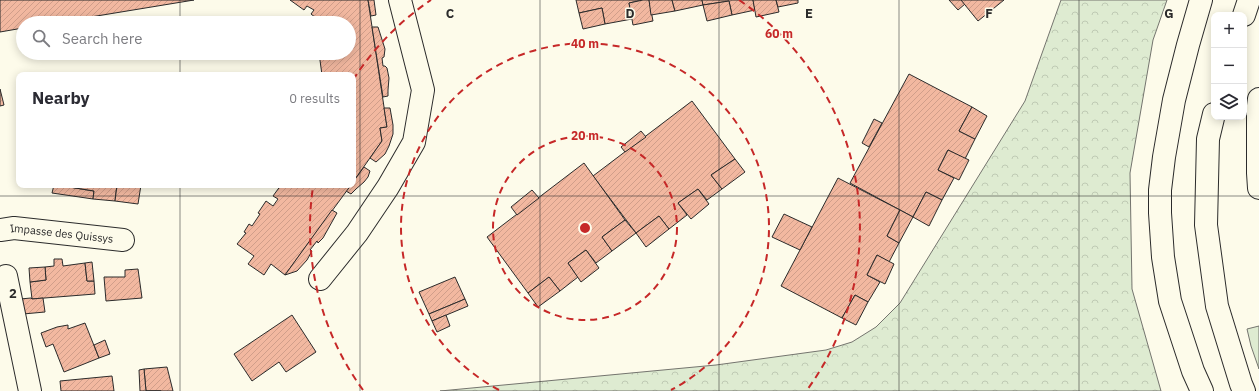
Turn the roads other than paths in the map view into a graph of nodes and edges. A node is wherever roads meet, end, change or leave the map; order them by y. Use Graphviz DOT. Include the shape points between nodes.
graph roads {
  1 [pos="400,0"];
  2 [pos="1201,0"];
  3 [pos="1249,0"];
  4 [pos="1245,12"];
  5 [pos="1259,99"];
  6 [pos="1212,120"];
  7 [pos="1259,188"];
  8 [pos="0,230"];
  9 [pos="123,240"];
  10 [pos="6,276"];
  11 [pos="320,278"];
  12 [pos="30,391"];
  13 [pos="1202,391"];
  14 [pos="1244,391"];
  1 -- 11 [label="main road" via="423,90 414,142 357,234"];
  2 -- 13 [label="main road" via="1174,100 1164,157 1160,213 1162,257 1170,301"];
  3 -- 4 [label="main road"];
  5 -- 7 [label="main road"];
  6 -- 14 [label="main road" via="1208,138 1206,225 1217,306"];
  8 -- 9 [label="main road, Impasse des Quissys" via="14,228"];
  10 -- 12 [label="main road"];
}
